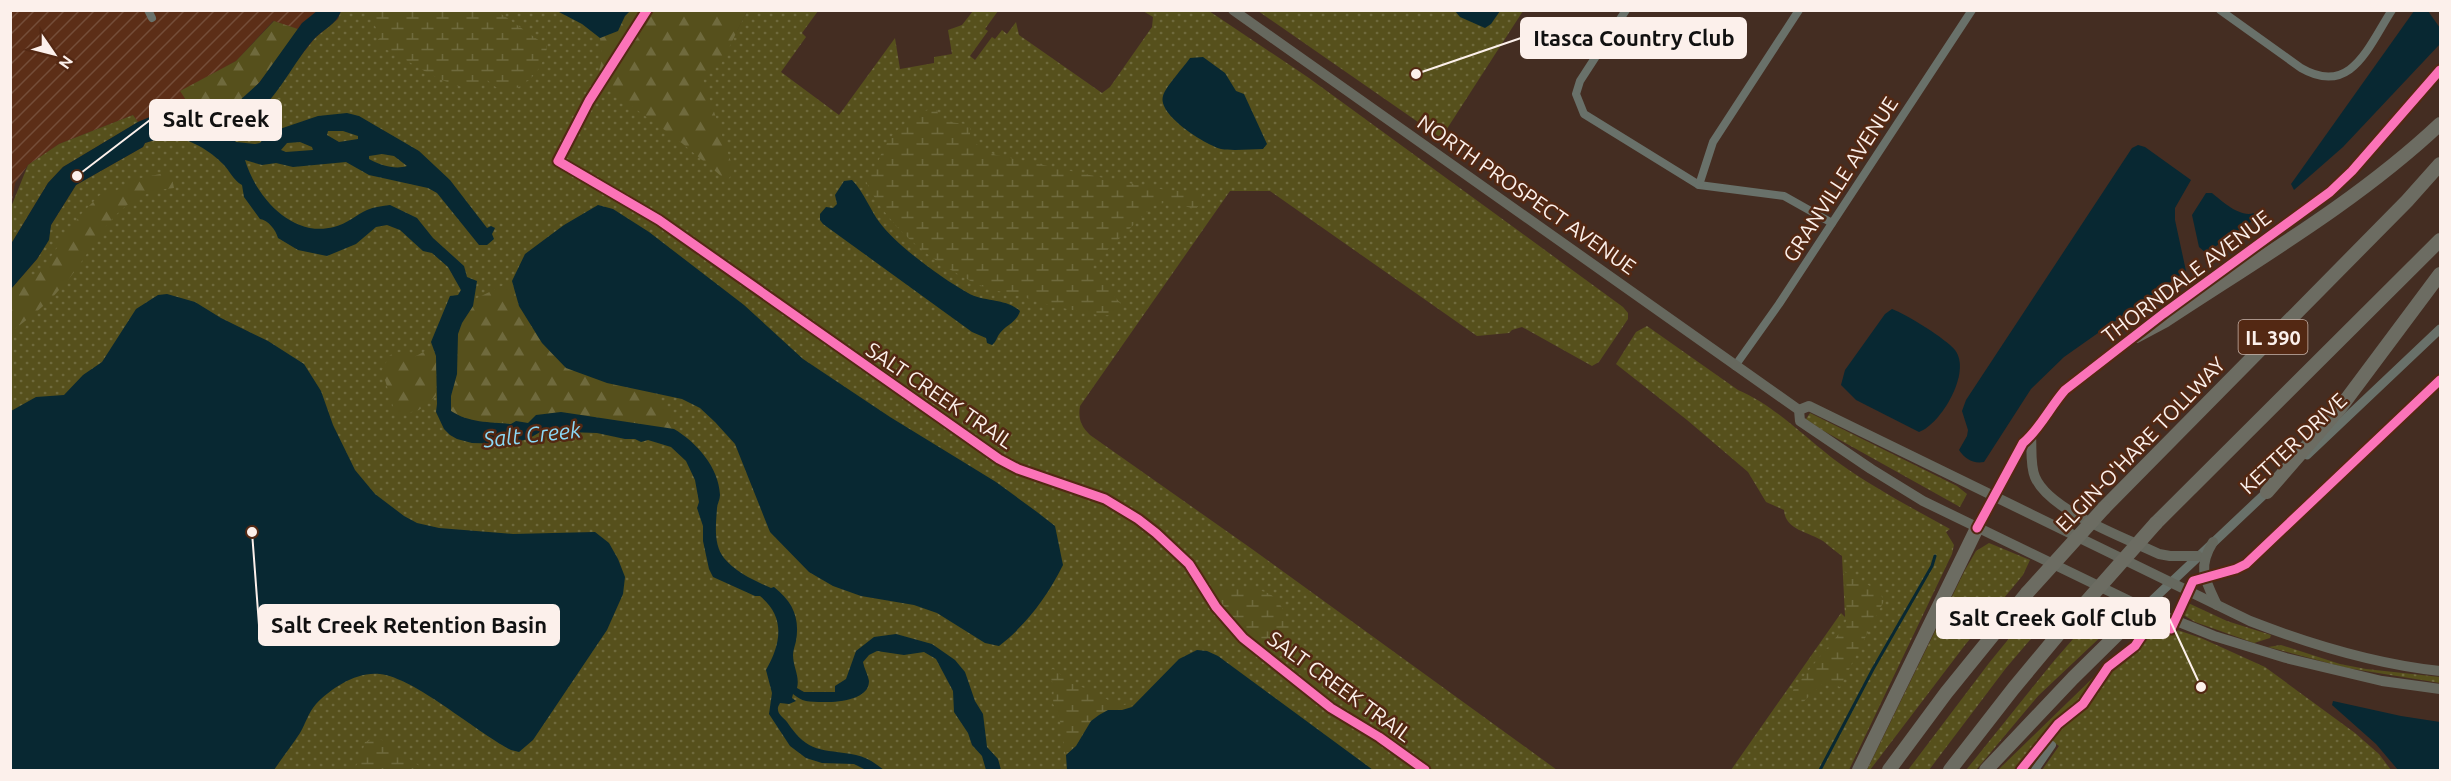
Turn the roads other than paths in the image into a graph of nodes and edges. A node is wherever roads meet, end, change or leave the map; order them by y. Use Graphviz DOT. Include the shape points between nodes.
graph roads {
  1 [pos="1233,10"];
  2 [pos="1626,10"];
  3 [pos="1799,10"];
  4 [pos="1972,10"];
  5 [pos="2220,10"];
  6 [pos="2392,10"];
  7 [pos="2440,70"];
  8 [pos="2440,124"];
  9 [pos="2440,164"];
  10 [pos="1699,185"];
  11 [pos="1832,223"];
  12 [pos="2440,240"];
  13 [pos="2440,274"];
  14 [pos="2440,329"];
  15 [pos="2136,336"];
  16 [pos="1735,366"];
  17 [pos="1799,410"];
  18 [pos="2031,436"];
  19 [pos="2267,492"];
  20 [pos="1993,497"];
  21 [pos="1977,528"];
  22 [pos="2213,542"];
  23 [pos="2198,556"];
  24 [pos="2170,582"];
  25 [pos="2218,605"];
  26 [pos="2145,608"];
  27 [pos="2440,671"];
  28 [pos="2440,689"];
  29 [pos="2052,745"];
  30 [pos="1859,771"];
  31 [pos="1889,771"];
  32 [pos="1950,771"];
  33 [pos="1986,771"];
  34 [pos="2034,771"];
  1 -- 16 [label="main road, NORTH PROSPECT AVENUE"];
  2 -- 10 [label="street" via="1580,81 1576,94 1580,105 1584,114"];
  3 -- 10 [label="street" via="1713,142"];
  4 -- 11 [label="street, GRANVILLE AVENUE"];
  5 -- 6 [label="street" via="2301,68 2328,78 2355,66"];
  7 -- 15 [label="street, THORNDALE AVENUE" via="2330,192"];
  8 -- 15 [label="highway" via="2391,169 2355,195"];
  9 -- 31 [label="highway, ELGIN-O'HARE TOLLWAY / IL 390, bridge" via="2104,508 2027,593"];
  10 -- 11 [label="street" via="1784,196"];
  11 -- 16 [label="street, GRANVILLE AVENUE"];
  12 -- 32 [label="highway, IL 390, bridge" via="2156,523 2013,689"];
  13 -- 19 [label="highway" via="2340,408"];
  14 -- 19 [label="street, KETTER DRIVE"];
  15 -- 18 [label="street, THORNDALE AVENUE" via="2065,390"];
  16 -- 17 [label="main road, NORTH PROSPECT AVENUE"];
  17 -- 20 [label="main road, NORTH PROSPECT AVENUE" via="1809,406"];
  17 -- 21 [label="main road, NORTH PROSPECT AVENUE" via="1800,422 1842,451 1911,494"];
  18 -- 20 [label="street, THORNDALE AVENUE" via="2023,443"];
  18 -- 23 [label="main road" via="2034,475 2056,502 2159,554"];
  19 -- 22 [label="street, KETTER DRIVE"];
  20 -- 21 [label="street, THORNDALE AVENUE"];
  20 -- 24 [label="main road, NORTH PROSPECT AVENUE"];
  21 -- 26 [label="main road, NORTH PROSPECT AVENUE"];
  21 -- 30 [label="highway"];
  22 -- 23 [label="street, KETTER DRIVE"];
  22 -- 25 [label="main road" via="2205,555 2204,578"];
  23 -- 24 [label="street, KETTER DRIVE"];
  24 -- 25 [label="main road, NORTH PROSPECT AVENUE"];
  24 -- 26 [label="street, KETTER DRIVE"];
  25 -- 27 [label="main road, NORTH PROSPECT AVENUE" via="2323,648"];
  26 -- 28 [label="main road, NORTH PROSPECT AVENUE" via="2214,636 2286,658 2382,681"];
  26 -- 33 [label="highway"];
  29 -- 34 [label="street"];
}
